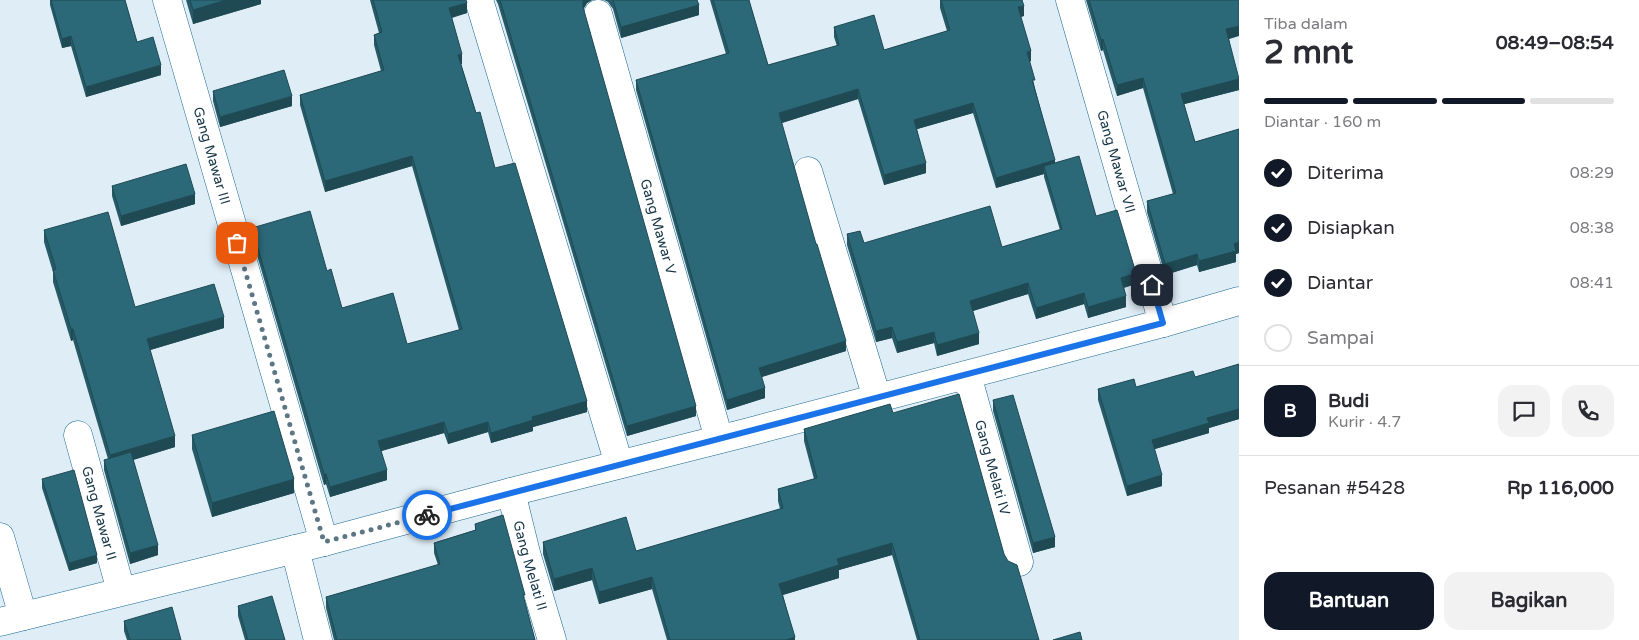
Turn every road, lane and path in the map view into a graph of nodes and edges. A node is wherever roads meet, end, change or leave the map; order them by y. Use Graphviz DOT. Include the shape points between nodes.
graph roads {
  1 [pos="167,0"];
  2 [pos="479,0"];
  3 [pos="1070,0"];
  4 [pos="598,14"];
  5 [pos="808,171"];
  6 [pos="1239,300"];
  7 [pos="1163,323"];
  8 [pos="967,375"];
  9 [pos="877,398"];
  10 [pos="78,435"];
  11 [pos="719,439"];
  12 [pos="619,464"];
  13 [pos="511,492"];
  14 [pos="0,537"];
  15 [pos="324,542"];
  16 [pos="296,549"];
  17 [pos="1019,562"];
  18 [pos="121,591"];
  19 [pos="11,619"];
  20 [pos="318,640"];
  21 [pos="552,640"];
  1 -- 15 [label="street, Gang Mawar III"];
  2 -- 12 [label="street"];
  3 -- 7 [label="street, Gang Mawar VII"];
  4 -- 11 [label="street, Gang Mawar V"];
  5 -- 9 [label="street"];
  6 -- 7 [label="street"];
  7 -- 8 [label="street"];
  8 -- 9 [label="street"];
  8 -- 17 [label="street, Gang Melati IV"];
  9 -- 11 [label="street"];
  10 -- 18 [label="street, Gang Mawar II"];
  11 -- 12 [label="street"];
  12 -- 13 [label="street"];
  13 -- 15 [label="street"];
  13 -- 21 [label="street, Gang Melati II"];
  14 -- 19 [label="street"];
  15 -- 16 [label="street"];
  16 -- 18 [label="street"];
  16 -- 20 [label="street"];
  18 -- 19 [label="street"];
}
